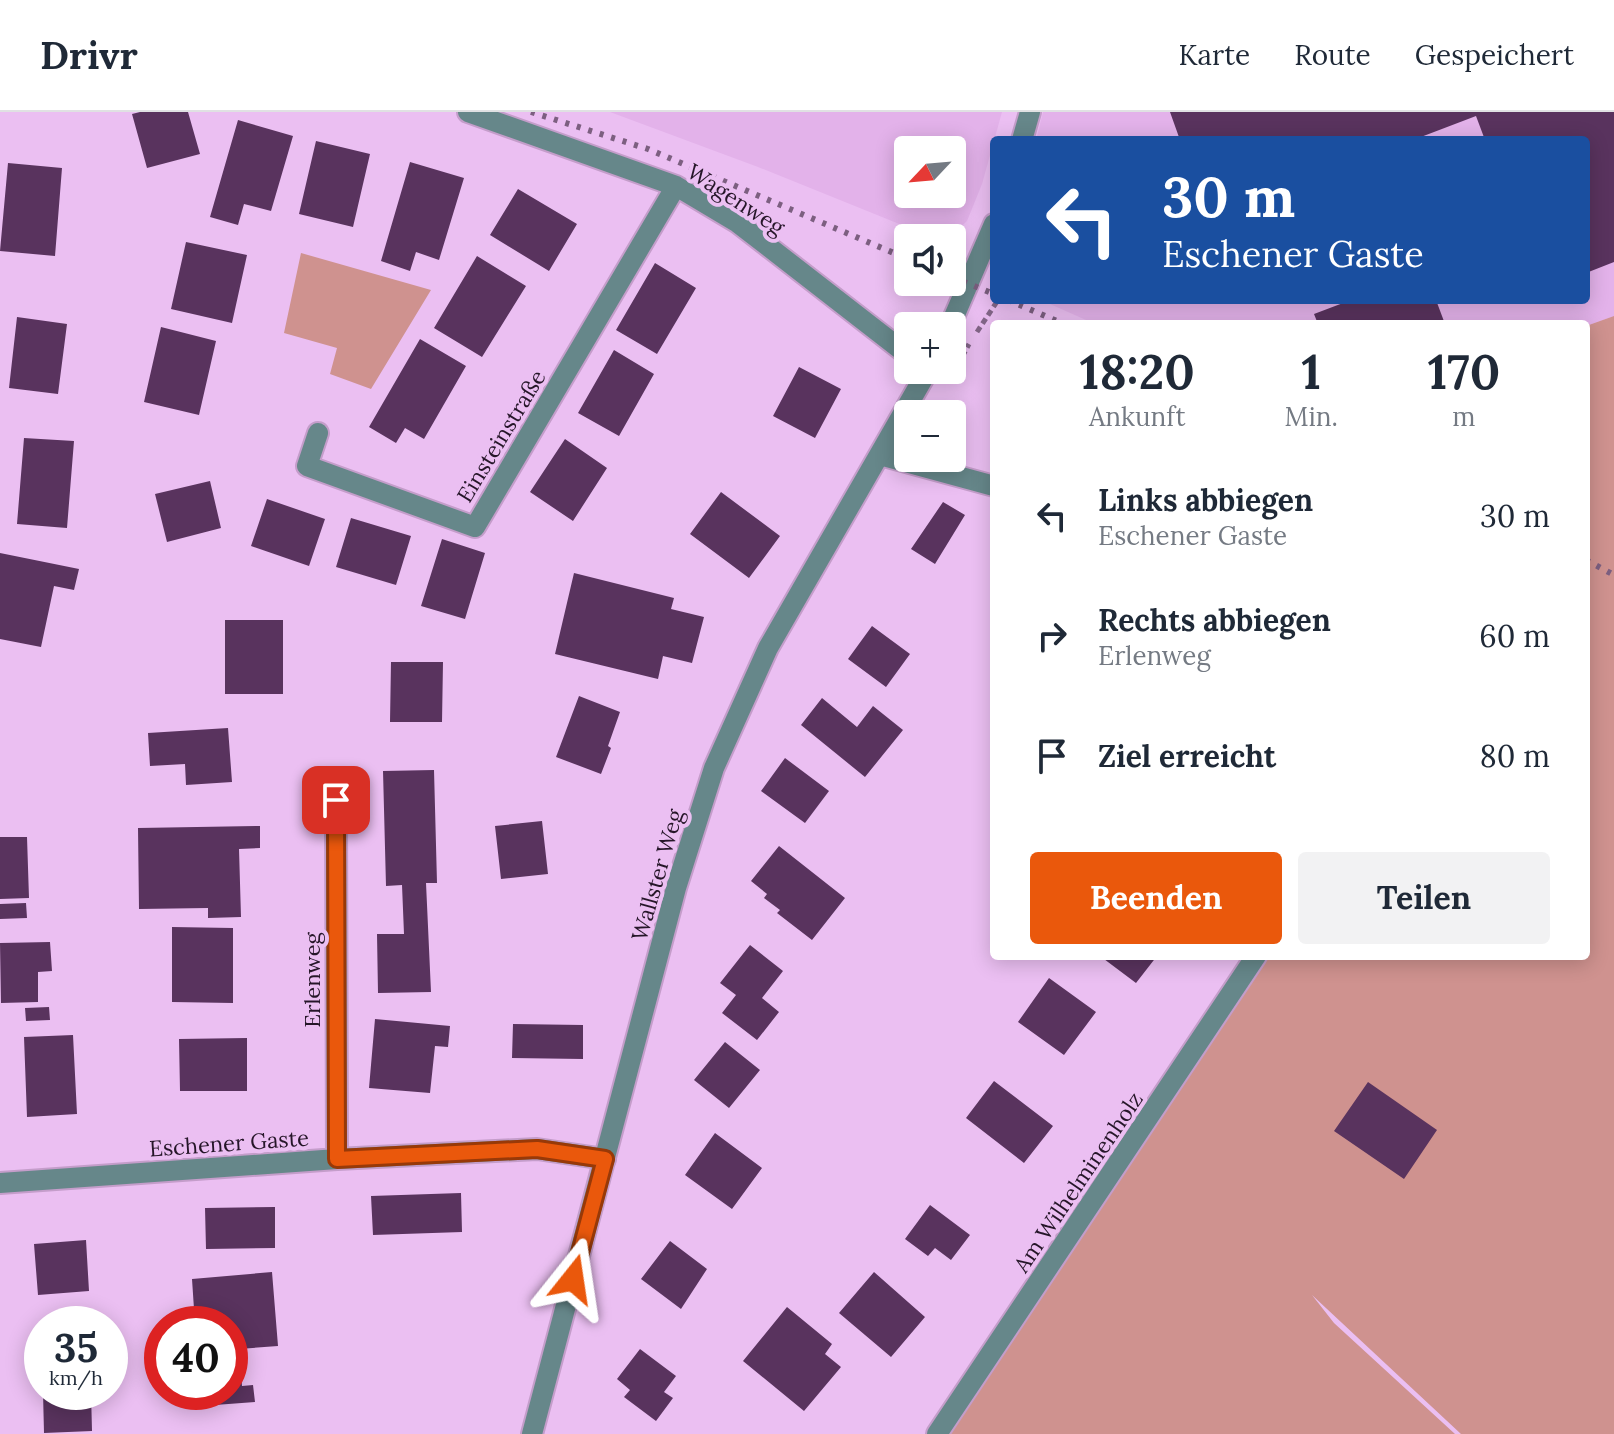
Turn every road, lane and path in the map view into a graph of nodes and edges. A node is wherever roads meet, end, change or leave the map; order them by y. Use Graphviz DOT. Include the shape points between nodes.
graph roads {
  1 [pos="468,112"];
  2 [pos="1030,112"];
  3 [pos="1023,136"];
  4 [pos="676,186"];
  5 [pos="990,233"];
  6 [pos="995,304"];
  7 [pos="956,312"];
  8 [pos="894,344"];
  9 [pos="966,351"];
  10 [pos="919,384"];
  11 [pos="318,433"];
  12 [pos="880,455"];
  13 [pos="990,485"];
  14 [pos="336,800"];
  15 [pos="1253,960"];
  16 [pos="337,1159"];
  17 [pos="605,1159"];
  18 [pos="0,1183"];
  19 [pos="532,1434"];
  20 [pos="937,1434"];
  1 -- 4 [label="street, Wagenweg"];
  2 -- 3 [label="street"];
  4 -- 8 [label="street, Wagenweg" via="738,223"];
  4 -- 11 [label="street, Einsteinstraße" via="475,527 307,466"];
  5 -- 7 [label="street"];
  6 -- 9 [label="path"];
  10 -- 12 [label="street, Wallster Weg"];
  12 -- 13 [label="street"];
  12 -- 17 [label="street, Wallster Weg" via="768,648 714,768 676,888"];
  14 -- 16 [label="street, Erlenweg"];
  15 -- 20 [label="street, Am Wilhelminenholz"];
  16 -- 17 [label="street, Eschener Gaste" via="537,1149"];
  16 -- 18 [label="street, Eschener Gaste"];
  17 -- 19 [label="street, Wallster Weg"];
}
